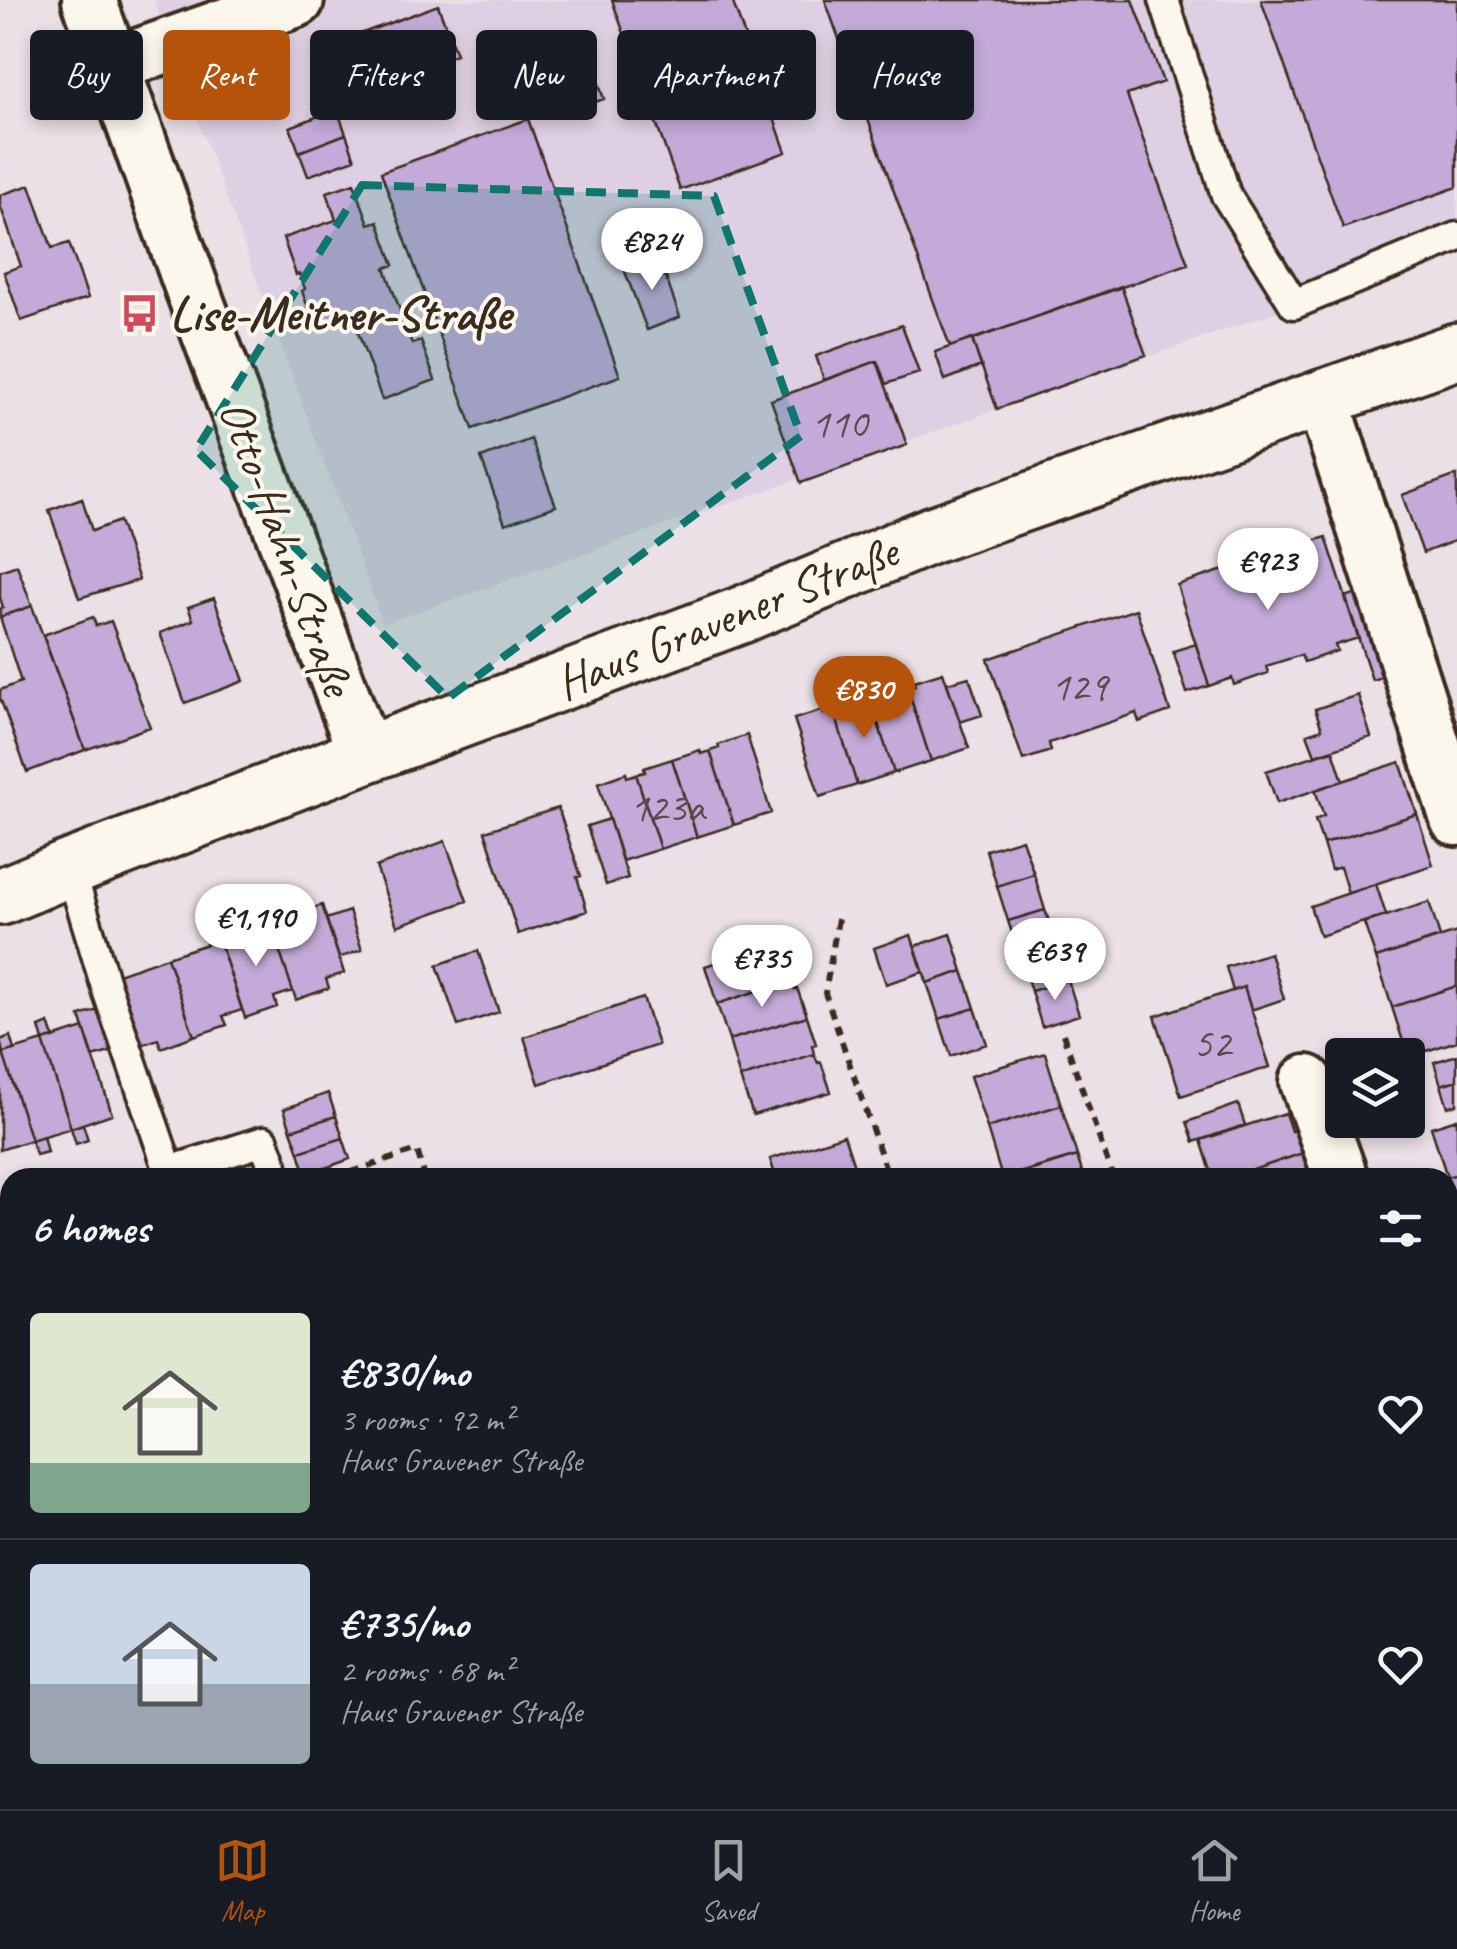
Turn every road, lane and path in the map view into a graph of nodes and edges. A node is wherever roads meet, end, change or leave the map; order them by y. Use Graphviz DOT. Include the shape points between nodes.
graph roads {
  1 [pos="89,0"];
  2 [pos="297,0"];
  3 [pos="1164,0"];
  4 [pos="100,30"];
  5 [pos="143,54"];
  6 [pos="132,120"];
  7 [pos="1457,238"];
  8 [pos="1457,351"];
  9 [pos="1322,397"];
  10 [pos="365,755"];
  11 [pos="1457,819"];
  12 [pos="70,868"];
  13 [pos="0,897"];
  14 [pos="838,919"];
  15 [pos="1062,1034"];
  16 [pos="1307,1082"];
  17 [pos="273,1166"];
  18 [pos="168,1168"];
  19 [pos="178,1168"];
  20 [pos="364,1168"];
  21 [pos="422,1168"];
  22 [pos="886,1168"];
  23 [pos="1109,1168"];
  24 [pos="1337,1168"];
  1 -- 4 [label="street, Otto-Hahn-Straße"];
  2 -- 5 [label="street"];
  3 -- 7 [label="lane" via="1226,195 1294,304"];
  6 -- 10 [label="street, Otto-Hahn-Straße"];
  8 -- 9 [label="street, Haus Gravener Straße"];
  9 -- 10 [label="street, Haus Gravener Straße" via="932,535"];
  9 -- 11 [label="street"];
  10 -- 12 [label="street, Haus Gravener Straße"];
  12 -- 13 [label="street, Haus Gravener Straße"];
  12 -- 18 [label="lane"];
  14 -- 22 [label="path" via="825,993"];
  15 -- 23 [label="path"];
  16 -- 24 [label="street"];
  17 -- 19 [label="lane" via="264,1141"];
  20 -- 21 [label="path" via="417,1150"];
}
